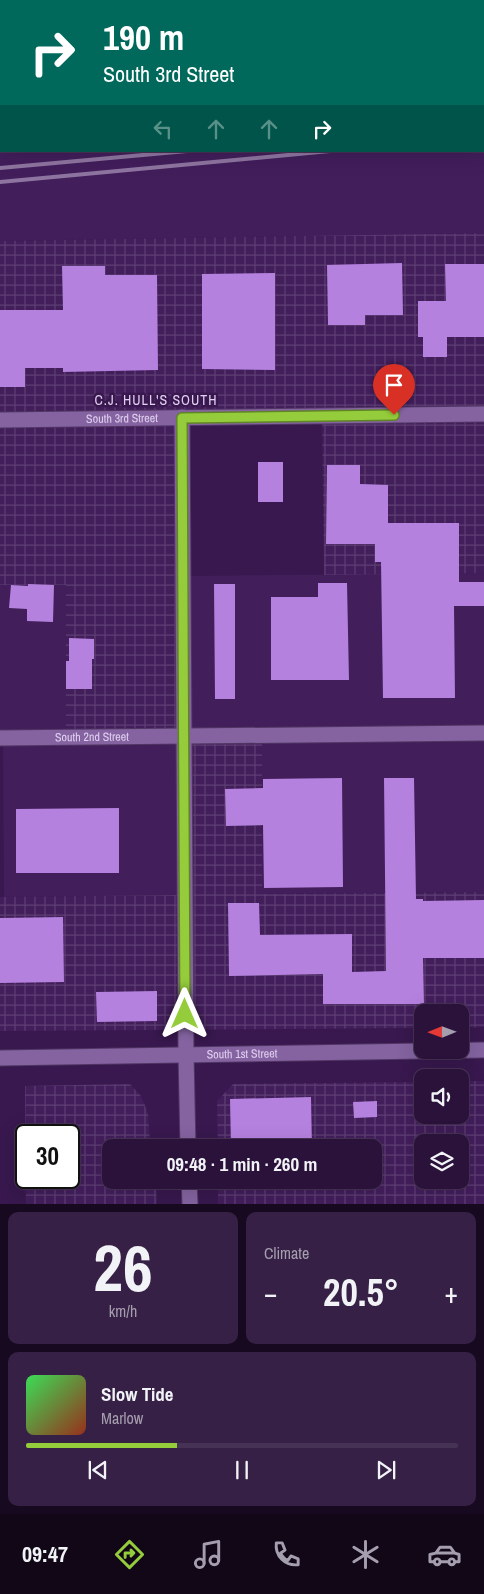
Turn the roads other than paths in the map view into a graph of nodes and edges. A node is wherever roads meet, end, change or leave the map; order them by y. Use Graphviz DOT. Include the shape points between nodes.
graph roads {
  1 [pos="484,414"];
  2 [pos="182,418"];
  3 [pos="0,420"];
  4 [pos="484,733"];
  5 [pos="184,735"];
  6 [pos="0,738"];
  7 [pos="484,1050"];
  8 [pos="186,1054"];
  9 [pos="0,1058"];
  10 [pos="188,1139"];
  11 [pos="189,1189"];
  12 [pos="190,1204"];
  1 -- 2 [label="street, South 3rd Street"];
  2 -- 3 [label="street, South 3rd Street"];
  2 -- 5 [label="street"];
  4 -- 5 [label="street, South 2nd Street"];
  5 -- 6 [label="street, South 2nd Street"];
  5 -- 8 [label="street"];
  7 -- 8 [label="street, South 1st Street"];
  8 -- 9 [label="street, South 1st Street"];
  8 -- 10 [label="street"];
  11 -- 12 [label="street"];
}
